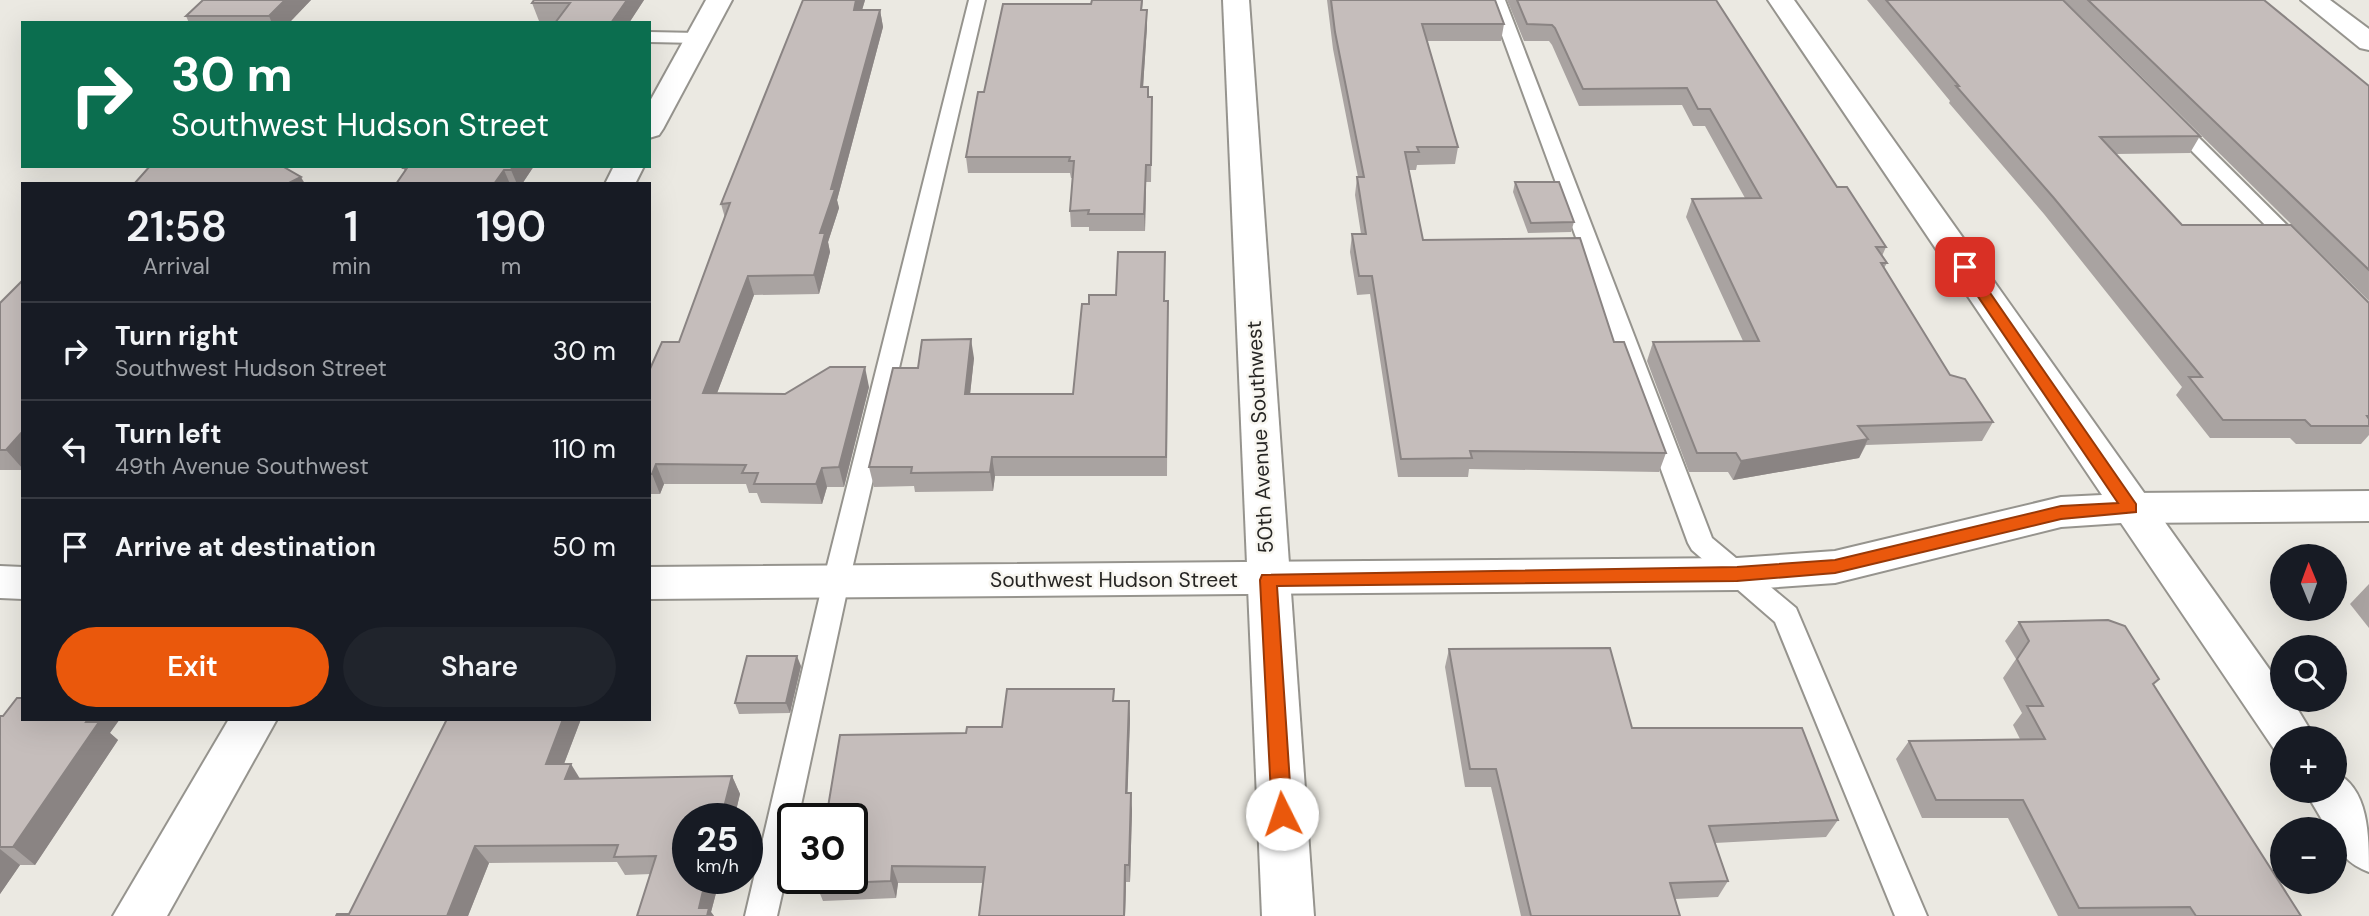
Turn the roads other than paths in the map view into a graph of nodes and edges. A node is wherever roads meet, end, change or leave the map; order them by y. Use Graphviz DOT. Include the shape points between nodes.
graph roads {
  1 [pos="719,0"];
  2 [pos="977,0"];
  3 [pos="1236,0"];
  4 [pos="1497,0"];
  5 [pos="1782,0"];
  6 [pos="2314,0"];
  7 [pos="651,37"];
  8 [pos="698,38"];
  9 [pos="2369,42"];
  10 [pos="2157,106"];
  11 [pos="651,125"];
  12 [pos="2311,260"];
  13 [pos="2369,506"];
  14 [pos="2130,508"];
  15 [pos="1737,574"];
  16 [pos="1268,580"];
  17 [pos="836,582"];
  18 [pos="0,583"];
  19 [pos="21,583"];
  20 [pos="651,583"];
  21 [pos="253,721"];
  22 [pos="2284,726"];
  23 [pos="2337,803"];
  24 [pos="2369,849"];
  25 [pos="139,916"];
  26 [pos="761,916"];
  27 [pos="1288,916"];
  28 [pos="1911,916"];
  1 -- 8 [label="street"];
  2 -- 17 [label="lane"];
  3 -- 16 [label="street, 50th Avenue Southwest"];
  4 -- 15 [label="lane" via="1701,543"];
  5 -- 14 [label="street"];
  6 -- 9 [label="street"];
  7 -- 8 [label="lane"];
  8 -- 11 [label="street"];
  10 -- 12 [label="lane"];
  13 -- 14 [label="street, Southwest Hudson Street"];
  14 -- 15 [label="street, Southwest Hudson Street" via="2061,512 1835,567"];
  14 -- 22 [label="street"];
  15 -- 16 [label="street, Southwest Hudson Street"];
  15 -- 28 [label="lane" via="1786,616"];
  16 -- 17 [label="street, Southwest Hudson Street"];
  16 -- 27 [label="street, 50th Avenue Southwest"];
  17 -- 20 [label="street, Southwest Hudson Street"];
  17 -- 26 [label="lane"];
  18 -- 19 [label="street"];
  21 -- 25 [label="street"];
  23 -- 24 [label="street"];
}
